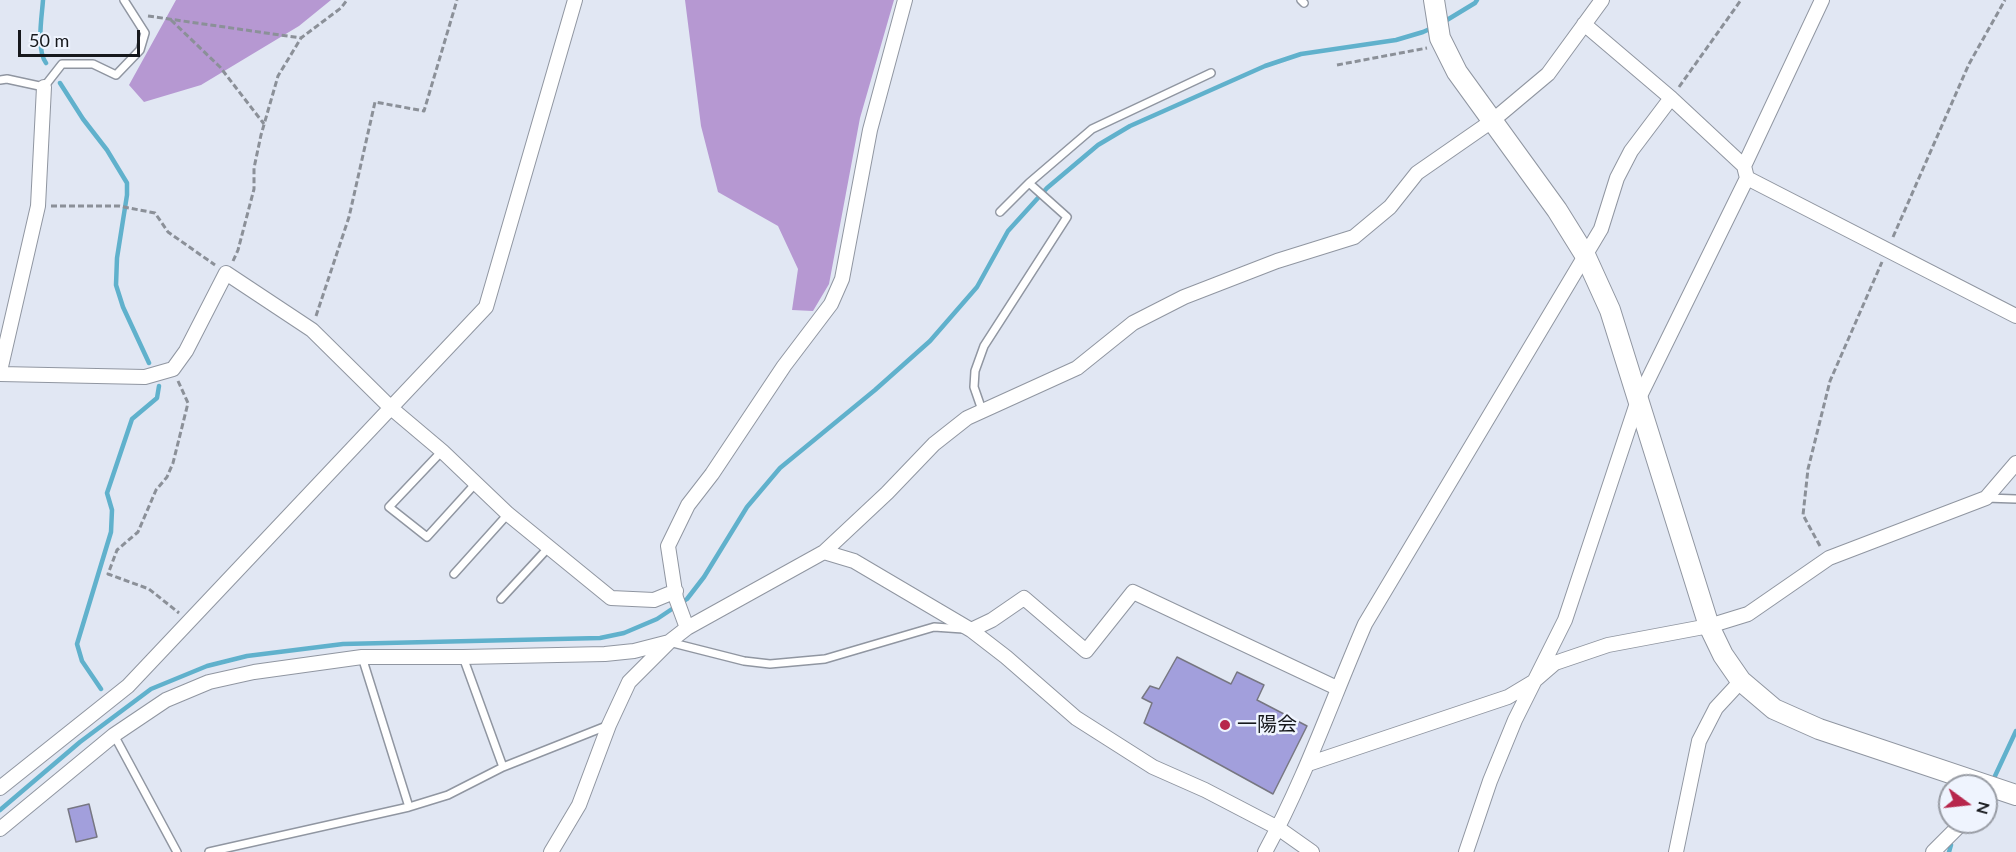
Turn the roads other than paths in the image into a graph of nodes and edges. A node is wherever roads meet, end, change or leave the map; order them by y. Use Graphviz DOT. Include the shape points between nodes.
graph roads {
  1 [pos="124,0"];
  2 [pos="575,0"];
  3 [pos="905,0"];
  4 [pos="1822,0"];
  5 [pos="1594,3"];
  6 [pos="1435,8"];
  7 [pos="1584,24"];
  8 [pos="1211,73"];
  9 [pos="0,80"];
  10 [pos="44,87"];
  11 [pos="1671,98"];
  12 [pos="1492,121"];
  13 [pos="1746,172"];
  14 [pos="1032,185"];
  15 [pos="1000,212"];
  16 [pos="1585,255"];
  17 [pos="2016,316"];
  18 [pos="0,372"];
  19 [pos="1638,400"];
  20 [pos="391,408"];
  21 [pos="982,410"];
  22 [pos="442,451"];
  23 [pos="2016,462"];
  24 [pos="476,483"];
  25 [pos="1986,498"];
  26 [pos="2016,499"];
  27 [pos="508,514"];
  28 [pos="549,547"];
  29 [pos="824,552"];
  30 [pos="454,574"];
  31 [pos="676,595"];
  32 [pos="501,599"];
  33 [pos="1708,626"];
  34 [pos="687,628"];
  35 [pos="971,630"];
  36 [pos="669,642"];
  37 [pos="362,657"];
  38 [pos="463,657"];
  39 [pos="1741,681"];
  40 [pos="1533,682"];
  41 [pos="1337,688"];
  42 [pos="609,725"];
  43 [pos="114,735"];
  44 [pos="1308,764"];
  45 [pos="503,767"];
  46 [pos="1938,774"];
  47 [pos="0,788"];
  48 [pos="1998,794"];
  49 [pos="2016,795"];
  50 [pos="409,807"];
  51 [pos="1278,828"];
  52 [pos="0,829"];
  53 [pos="1951,834"];
  54 [pos="177,852"];
  55 [pos="209,852"];
  56 [pos="551,852"];
  57 [pos="1265,852"];
  58 [pos="1312,852"];
  59 [pos="1466,852"];
  60 [pos="1676,852"];
  61 [pos="1933,852"];
  1 -- 10 [label="lane" via="145,33 140,50 116,75 93,64 62,64"];
  2 -- 20 [label="street" via="486,307"];
  3 -- 31 [label="street" via="870,130 842,279 831,304 687,505 668,546"];
  4 -- 13 [label="street"];
  5 -- 7 [label="street"];
  6 -- 12 [label="street" via="1442,41 1457,72"];
  7 -- 11 [label="street"];
  7 -- 12 [label="street" via="1548,74"];
  8 -- 14 [label="lane" via="1092,129"];
  9 -- 10 [label="lane"];
  10 -- 18 [label="street" via="38,206"];
  11 -- 13 [label="street"];
  11 -- 16 [label="street" via="1631,150 1617,178 1601,229"];
  12 -- 16 [label="street"];
  12 -- 21 [label="street" via="1417,173 1390,207 1354,237 1184,297 1133,323 1077,368"];
  13 -- 17 [label="street"];
  13 -- 19 [label="street"];
  14 -- 15 [label="lane"];
  14 -- 21 [label="lane" via="1067,217 984,346 974,387"];
  16 -- 19 [label="street" via="1610,310"];
  16 -- 41 [label="street" via="1365,624"];
  18 -- 20 [label="street" via="145,377 173,369 226,273 312,330"];
  19 -- 33 [label="street"];
  19 -- 40 [label="street" via="1565,620"];
  20 -- 22 [label="street"];
  20 -- 47 [label="street" via="128,686"];
  21 -- 29 [label="street" via="934,444"];
  22 -- 24 [label="street"];
  22 -- 24 [label="lane" via="389,507 427,537"];
  23 -- 25 [label="street"];
  24 -- 27 [label="street"];
  25 -- 26 [label="lane"];
  25 -- 33 [label="street" via="1828,558 1748,614"];
  27 -- 28 [label="street"];
  27 -- 30 [label="lane"];
  28 -- 31 [label="street" via="611,598 654,600"];
  28 -- 32 [label="lane"];
  29 -- 34 [label="street"];
  29 -- 35 [label="street" via="854,561"];
  31 -- 34 [label="street"];
  33 -- 39 [label="street"];
  33 -- 40 [label="street" via="1608,645 1556,663"];
  34 -- 36 [label="street"];
  35 -- 36 [label="lane" via="934,627 825,659 770,664"];
  35 -- 41 [label="street" via="992,621 1024,598 1086,651 1133,592"];
  35 -- 51 [label="street" via="1076,718 1133,755"];
  36 -- 38 [label="street" via="605,654"];
  36 -- 42 [label="street" via="629,682"];
  37 -- 38 [label="street"];
  37 -- 43 [label="street" via="210,682 166,700"];
  37 -- 50 [label="lane"];
  38 -- 45 [label="lane"];
  39 -- 46 [label="street" via="1774,708"];
  39 -- 60 [label="street" via="1716,708 1699,741"];
  40 -- 44 [label="street" via="1508,697"];
  40 -- 59 [label="street" via="1490,781"];
  41 -- 44 [label="street"];
  42 -- 45 [label="lane"];
  42 -- 56 [label="street" via="579,806"];
  43 -- 52 [label="street"];
  43 -- 54 [label="lane"];
  44 -- 51 [label="street"];
  45 -- 50 [label="lane" via="448,795"];
  48 -- 49 [label="street"];
  50 -- 55 [label="lane"];
  51 -- 57 [label="street"];
  51 -- 58 [label="street"];
  53 -- 61 [label="street"];
}
